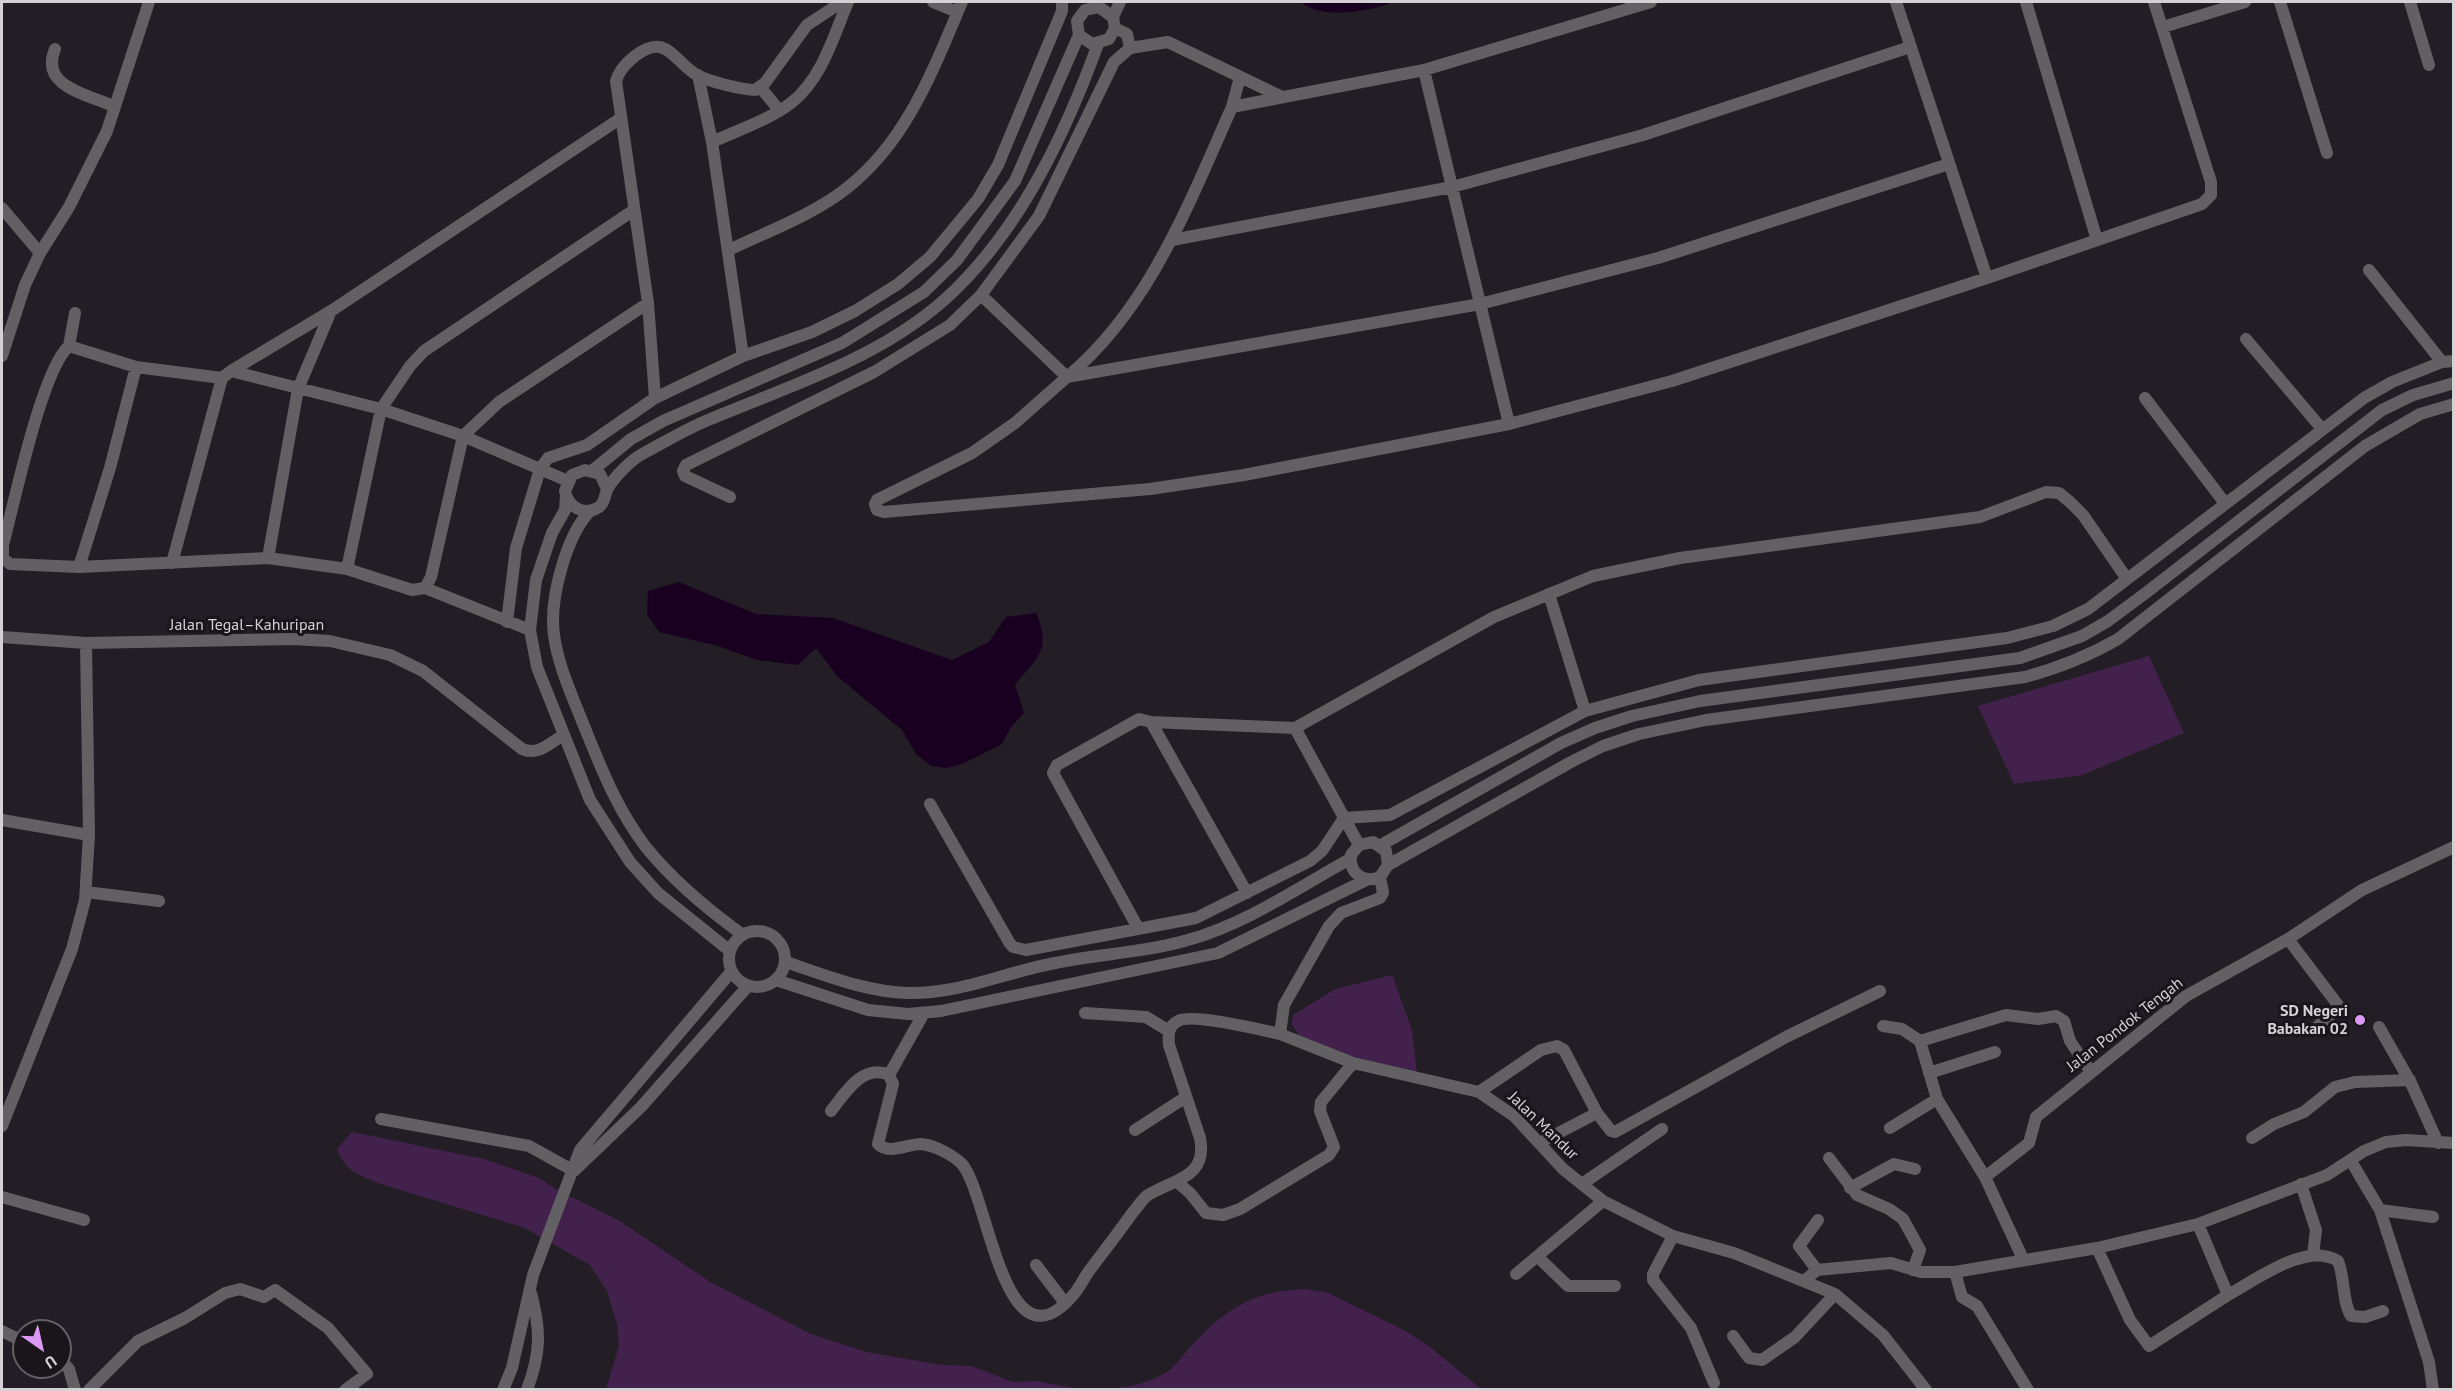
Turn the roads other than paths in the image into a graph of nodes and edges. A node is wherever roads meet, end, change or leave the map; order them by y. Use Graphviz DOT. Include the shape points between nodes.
graph roads {
  1 [pos="842,2"];
  2 [pos="848,2"];
  3 [pos="933,2"];
  4 [pos="1062,2"];
  5 [pos="1120,2"];
  6 [pos="1651,2"];
  7 [pos="1896,2"];
  8 [pos="2026,2"];
  9 [pos="2154,2"];
  10 [pos="2245,2"];
  11 [pos="2280,2"];
  12 [pos="2410,2"];
  13 [pos="145,3"];
  14 [pos="1095,4"];
  15 [pos="959,7"];
  16 [pos="1114,23"];
  17 [pos="2163,27"];
  18 [pos="1079,35"];
  19 [pos="1098,44"];
  20 [pos="1910,47"];
  21 [pos="1130,48"];
  22 [pos="55,49"];
  23 [pos="2429,65"];
  24 [pos="1424,70"];
  25 [pos="698,75"];
  26 [pos="1240,77"];
  27 [pos="760,87"];
  28 [pos="1282,97"];
  29 [pos="115,107"];
  30 [pos="1232,107"];
  31 [pos="779,110"];
  32 [pos="621,118"];
  33 [pos="712,142"];
  34 [pos="2327,153"];
  35 [pos="1949,164"];
  36 [pos="1452,187"];
  37 [pos="2,208"];
  38 [pos="634,210"];
  39 [pos="1172,240"];
  40 [pos="2097,240"];
  41 [pos="729,250"];
  42 [pos="40,253"];
  43 [pos="2369,270"];
  44 [pos="1987,278"];
  45 [pos="981,295"];
  46 [pos="648,303"];
  47 [pos="1480,304"];
  48 [pos="331,311"];
  49 [pos="75,313"];
  50 [pos="2246,339"];
  51 [pos="69,346"];
  52 [pos="2,356"];
  53 [pos="743,356"];
  54 [pos="2448,362"];
  55 [pos="136,367"];
  56 [pos="226,375"];
  57 [pos="1067,377"];
  58 [pos="2454,383"];
  59 [pos="298,389"];
  60 [pos="655,398"];
  61 [pos="2145,398"];
  62 [pos="2454,404"];
  63 [pos="381,409"];
  64 [pos="1509,424"];
  65 [pos="2322,429"];
  66 [pos="463,435"];
  67 [pos="534,467"];
  68 [pos="592,470"];
  69 [pos="568,481"];
  70 [pos="607,489"];
  71 [pos="566,496"];
  72 [pos="730,497"];
  73 [pos="2224,502"];
  74 [pos="590,511"];
  75 [pos="268,558"];
  76 [pos="172,563"];
  77 [pos="79,567"];
  78 [pos="347,569"];
  79 [pos="2127,579"];
  80 [pos="425,588"];
  81 [pos="1549,594"];
  82 [pos="507,622"];
  83 [pos="530,630"];
  84 [pos="2,637"];
  85 [pos="86,644"];
  86 [pos="1585,711"];
  87 [pos="1151,722"];
  88 [pos="1295,728"];
  89 [pos="562,735"];
  90 [pos="930,804"];
  91 [pos="1344,818"];
  92 [pos="2,820"];
  93 [pos="89,835"];
  94 [pos="1359,845"];
  95 [pos="1381,845"];
  96 [pos="2454,847"];
  97 [pos="1350,859"];
  98 [pos="1388,865"];
  99 [pos="1380,877"];
  100 [pos="1366,880"];
  101 [pos="86,892"];
  102 [pos="1247,893"];
  103 [pos="159,901"];
  104 [pos="1138,928"];
  105 [pos="743,935"];
  106 [pos="2288,939"];
  107 [pos="730,951"];
  108 [pos="786,962"];
  109 [pos="731,972"];
  110 [pos="776,980"];
  111 [pos="748,986"];
  112 [pos="1880,991"];
  113 [pos="924,1013"];
  114 [pos="1084,1013"];
  115 [pos="1883,1026"];
  116 [pos="2317,1027"];
  117 [pos="2379,1027"];
  118 [pos="1169,1031"];
  119 [pos="1280,1034"];
  120 [pos="1920,1041"];
  121 [pos="1995,1052"];
  122 [pos="1353,1063"];
  123 [pos="2091,1072"];
  124 [pos="1929,1073"];
  125 [pos="889,1075"];
  126 [pos="2410,1080"];
  127 [pos="1479,1092"];
  128 [pos="1186,1097"];
  129 [pos="1937,1099"];
  130 [pos="831,1111"];
  131 [pos="1598,1113"];
  132 [pos="381,1119"];
  133 [pos="2,1126"];
  134 [pos="1890,1128"];
  135 [pos="1135,1130"];
  136 [pos="1662,1130"];
  137 [pos="2252,1138"];
  138 [pos="1539,1143"];
  139 [pos="2438,1143"];
  140 [pos="2454,1143"];
  141 [pos="1829,1158"];
  142 [pos="2351,1161"];
  143 [pos="1915,1169"];
  144 [pos="574,1171"];
  145 [pos="1986,1177"];
  146 [pos="1177,1182"];
  147 [pos="1582,1184"];
  148 [pos="2301,1184"];
  149 [pos="1850,1188"];
  150 [pos="2,1197"];
  151 [pos="1603,1201"];
  152 [pos="2380,1210"];
  153 [pos="2433,1217"];
  154 [pos="84,1220"];
  155 [pos="1818,1220"];
  156 [pos="2198,1224"];
  157 [pos="1673,1236"];
  158 [pos="2097,1248"];
  159 [pos="2313,1255"];
  160 [pos="1538,1257"];
  161 [pos="2023,1259"];
  162 [pos="1036,1265"];
  163 [pos="1817,1270"];
  164 [pos="1913,1270"];
  165 [pos="1955,1272"];
  166 [pos="1516,1274"];
  167 [pos="1804,1281"];
  168 [pos="1615,1286"];
  169 [pos="531,1292"];
  170 [pos="1835,1294"];
  171 [pos="2228,1295"];
  172 [pos="1065,1303"];
  173 [pos="2383,1311"];
  174 [pos="1733,1336"];
  175 [pos="1714,1383"];
  176 [pos="89,1389"];
  177 [pos="345,1389"];
  178 [pos="503,1389"];
  179 [pos="527,1389"];
  180 [pos="1926,1389"];
  181 [pos="2028,1389"];
  182 [pos="2433,1389"];
  1 -- 27 [label="street" via="807,26"];
  2 -- 31 [label="street" via="811,81"];
  3 -- 15 [label="street"];
  4 -- 53 [label="street" via="1062,11 998,165 978,199 930,257 898,284 855,311 812,332"];
  5 -- 16 [label="street"];
  6 -- 24 [label="street"];
  7 -- 20 [label="street"];
  8 -- 40 [label="street"];
  9 -- 17 [label="street"];
  10 -- 17 [label="street"];
  11 -- 34 [label="street"];
  12 -- 23 [label="street"];
  13 -- 29 [label="street"];
  14 -- 16 [label="street" via="1105,9"];
  14 -- 18 [label="street" via="1079,17"];
  15 -- 41 [label="street" via="912,113 869,169 821,205"];
  16 -- 19 [label="street" via="1109,39"];
  16 -- 21 [label="street" via="1127,34"];
  17 -- 40 [label="street" via="2211,182 2211,195 2202,204"];
  18 -- 19 [label="street" via="1087,43"];
  18 -- 68 [label="street" via="1015,181 957,260 924,292 842,343 663,421 631,439"];
  19 -- 70 [label="street" via="1074,109 1015,216 979,266 953,292 920,319 850,361 705,421 639,456"];
  20 -- 35 [label="street"];
  20 -- 36 [label="street" via="1643,135"];
  21 -- 26 [label="street" via="1168,42"];
  21 -- 45 [label="street" via="1114,62 1040,216"];
  22 -- 29 [label="street" via="51,70 58,82"];
  24 -- 28 [label="street"];
  24 -- 36 [label="street"];
  25 -- 27 [label="street" via="750,90"];
  25 -- 32 [label="street" via="669,50 654,47 643,51 616,81"];
  25 -- 33 [label="street"];
  26 -- 28 [label="street"];
  26 -- 30 [label="street"];
  27 -- 31 [label="street"];
  28 -- 30 [label="street"];
  29 -- 42 [label="street" via="69,207"];
  30 -- 39 [label="street"];
  31 -- 33 [label="street"];
  32 -- 38 [label="street"];
  32 -- 48 [label="street"];
  33 -- 41 [label="street"];
  35 -- 44 [label="street"];
  35 -- 47 [label="street" via="1658,258"];
  36 -- 39 [label="street"];
  36 -- 47 [label="street"];
  37 -- 42 [label="street"];
  38 -- 46 [label="street"];
  38 -- 63 [label="street" via="424,351"];
  39 -- 57 [label="street" via="1122,319"];
  40 -- 44 [label="street"];
  41 -- 53 [label="street"];
  42 -- 52 [label="street"];
  43 -- 54 [label="street"];
  44 -- 64 [label="street" via="1672,381"];
  45 -- 57 [label="street"];
  45 -- 72 [label="street" via="943,330 874,372 686,465 685,476"];
  46 -- 60 [label="street"];
  46 -- 66 [label="street" via="499,402"];
  47 -- 57 [label="street"];
  47 -- 64 [label="street"];
  48 -- 56 [label="street"];
  48 -- 59 [label="street"];
  49 -- 51 [label="street"];
  50 -- 65 [label="street"];
  51 -- 55 [label="street"];
  51 -- 77 [label="street" via="60,356 47,386 3,555 10,564"];
  53 -- 60 [label="street"];
  54 -- 65 [label="street" via="2378,389"];
  55 -- 56 [label="street"];
  55 -- 77 [label="street"];
  56 -- 59 [label="street"];
  56 -- 76 [label="street"];
  57 -- 64 [label="street" via="997,437 949,466 877,500 877,510 1149,489 1332,460"];
  58 -- 95 [label="street" via="2413,395 2382,410 2147,592 2082,636 2020,658 1700,701 1632,716 1561,743"];
  59 -- 63 [label="street"];
  59 -- 75 [label="street"];
  60 -- 67 [label="street" via="587,445"];
  61 -- 73 [label="street"];
  62 -- 98 [label="street" via="2420,414 2365,446 2118,639 2089,656 2025,677 1706,720 1639,734 1571,762"];
  63 -- 66 [label="street"];
  63 -- 78 [label="street"];
  65 -- 73 [label="street"];
  66 -- 67 [label="street"];
  66 -- 80 [label="street" via="432,577"];
  67 -- 69 [label="street"];
  67 -- 82 [label="street" via="516,548"];
  68 -- 69 [label="street" via="578,471"];
  68 -- 70 [label="street" via="605,481"];
  69 -- 71 [label="street"];
  70 -- 74 [label="street" via="603,503"];
  71 -- 74 [label="street" via="576,508"];
  71 -- 83 [label="street" via="565,510 552,533 536,580"];
  73 -- 79 [label="street"];
  74 -- 105 [label="street" via="570,543 556,591 553,633 561,670 609,789 626,819 672,876"];
  75 -- 76 [label="street"];
  75 -- 78 [label="street"];
  76 -- 77 [label="street"];
  78 -- 80 [label="street" via="412,590"];
  79 -- 81 [label="street" via="2083,515 2059,493 2046,492 1980,517 1639,565 1593,576"];
  79 -- 86 [label="street" via="2088,609 2053,626 2007,638 1699,680"];
  80 -- 82 [label="street"];
  81 -- 86 [label="street"];
  81 -- 88 [label="street" via="1494,616"];
  82 -- 83 [label="street"];
  83 -- 89 [label="street" via="537,667"];
  84 -- 85 [label="street, Jalan Tegal–Kahuripan"];
  85 -- 89 [label="street, Jalan Tegal–Kahuripan" via="292,639 364,647 423,671 530,753"];
  85 -- 93 [label="street"];
  86 -- 91 [label="street" via="1390,815"];
  87 -- 88 [label="street"];
  87 -- 102 [label="street"];
  87 -- 104 [label="street" via="1139,719 1128,724 1057,765 1053,773"];
  88 -- 91 [label="street"];
  89 -- 107 [label="street" via="590,800 630,862 658,893"];
  90 -- 104 [label="street" via="1013,947 1026,950"];
  91 -- 94 [label="street"];
  91 -- 102 [label="street" via="1323,851"];
  92 -- 93 [label="street"];
  93 -- 101 [label="street"];
  94 -- 95 [label="street"];
  94 -- 97 [label="street"];
  95 -- 98 [label="street" via="1389,858"];
  96 -- 106 [label="street, Jalan Pondok Tengah" via="2362,890"];
  97 -- 100 [label="street" via="1357,876"];
  97 -- 108 [label="street" via="1248,915 1187,941 1049,964 977,986 906,993 871,989"];
  98 -- 99 [label="street"];
  99 -- 100 [label="street"];
  99 -- 119 [label="street" via="1380,898 1341,913 1329,926 1284,1005"];
  100 -- 113 [label="street" via="1218,953 986,1004"];
  101 -- 103 [label="street"];
  101 -- 133 [label="street" via="72,949"];
  102 -- 104 [label="street" via="1196,918"];
  105 -- 107 [label="street"];
  105 -- 108 [label="street" via="768,933 779,941"];
  106 -- 116 [label="street" via="2338,1005"];
  106 -- 123 [label="street, Jalan Pondok Tengah" via="2187,996"];
  107 -- 109 [label="street"];
  108 -- 110 [label="street"];
  109 -- 111 [label="street"];
  109 -- 144 [label="street" via="580,1150"];
  110 -- 111 [label="street" via="763,987"];
  110 -- 113 [label="street" via="868,1010"];
  111 -- 144 [label="street" via="641,1107"];
  112 -- 131 [label="street" via="1616,1132"];
  113 -- 125 [label="street"];
  114 -- 118 [label="street" via="1146,1017"];
  115 -- 120 [label="street" via="1902,1029"];
  117 -- 126 [label="street"];
  118 -- 119 [label="street, Jalan Mandur" via="1177,1021 1191,1018"];
  118 -- 128 [label="street" via="1169,1045"];
  119 -- 122 [label="street, Jalan Mandur"];
  120 -- 123 [label="street" via="2006,1015 2056,1016 2064,1021 2070,1041"];
  120 -- 124 [label="street"];
  121 -- 124 [label="street"];
  122 -- 127 [label="street, Jalan Mandur"];
  122 -- 146 [label="street" via="1321,1102 1320,1111 1334,1147 1329,1155 1240,1209 1223,1215 1206,1213"];
  123 -- 145 [label="street, Jalan Pondok Tengah" via="2036,1117 2030,1143"];
  124 -- 129 [label="street"];
  125 -- 130 [label="street" via="867,1074 854,1082"];
  125 -- 172 [label="street" via="893,1084 878,1144 889,1149 922,1144 955,1158 970,1179 1009,1290 1022,1308 1042,1317"];
  126 -- 137 [label="street" via="2355,1082 2335,1087 2304,1112"];
  126 -- 139 [label="street"];
  127 -- 131 [label="street" via="1541,1050 1557,1046 1564,1050"];
  127 -- 138 [label="street, Jalan Mandur" via="1514,1116"];
  128 -- 135 [label="street"];
  128 -- 146 [label="street" via="1202,1157 1193,1171"];
  129 -- 134 [label="street"];
  129 -- 145 [label="street"];
  131 -- 138 [label="street"];
  132 -- 144 [label="street" via="529,1146"];
  136 -- 147 [label="street"];
  138 -- 147 [label="street, Jalan Mandur"];
  139 -- 140 [label="street"];
  139 -- 142 [label="street" via="2396,1140 2375,1146"];
  141 -- 149 [label="street"];
  142 -- 148 [label="street"];
  142 -- 152 [label="street"];
  143 -- 149 [label="street" via="1894,1164"];
  144 -- 169 [label="street" via="538,1258"];
  145 -- 161 [label="street"];
  146 -- 172 [label="street" via="1146,1196"];
  147 -- 151 [label="street, Jalan Mandur"];
  148 -- 156 [label="street"];
  148 -- 159 [label="street" via="2316,1230"];
  149 -- 164 [label="street" via="1864,1200 1903,1219 1920,1250"];
  150 -- 154 [label="street"];
  151 -- 157 [label="street, Jalan Mandur"];
  151 -- 160 [label="street"];
  152 -- 153 [label="street"];
  152 -- 182 [label="street" via="2429,1362"];
  155 -- 163 [label="street" via="1799,1246"];
  156 -- 158 [label="street"];
  156 -- 171 [label="street"];
  157 -- 167 [label="street, Jalan Mandur" via="1734,1253"];
  157 -- 175 [label="street" via="1653,1280 1691,1328"];
  158 -- 161 [label="street"];
  158 -- 171 [label="street" via="2130,1320 2149,1346"];
  159 -- 171 [label="street" via="2292,1260"];
  159 -- 173 [label="street" via="2338,1261 2351,1316 2365,1317"];
  160 -- 166 [label="street"];
  160 -- 168 [label="street" via="1571,1288"];
  161 -- 165 [label="street"];
  162 -- 172 [label="street"];
  163 -- 164 [label="street" via="1891,1263"];
  163 -- 167 [label="street"];
  164 -- 165 [label="street" via="1929,1274"];
  165 -- 181 [label="street" via="1962,1297 1977,1306"];
  167 -- 170 [label="street, Jalan Mandur"];
  169 -- 178 [label="street"];
  169 -- 179 [label="street" via="540,1341 537,1364"];
  170 -- 174 [label="street" via="1795,1337 1762,1360 1749,1358"];
  170 -- 180 [label="street, Jalan Mandur" via="1883,1335"];
  176 -- 177 [label="street" via="138,1341 225,1293 240,1289 264,1297 275,1290 328,1328 367,1374"];
}
